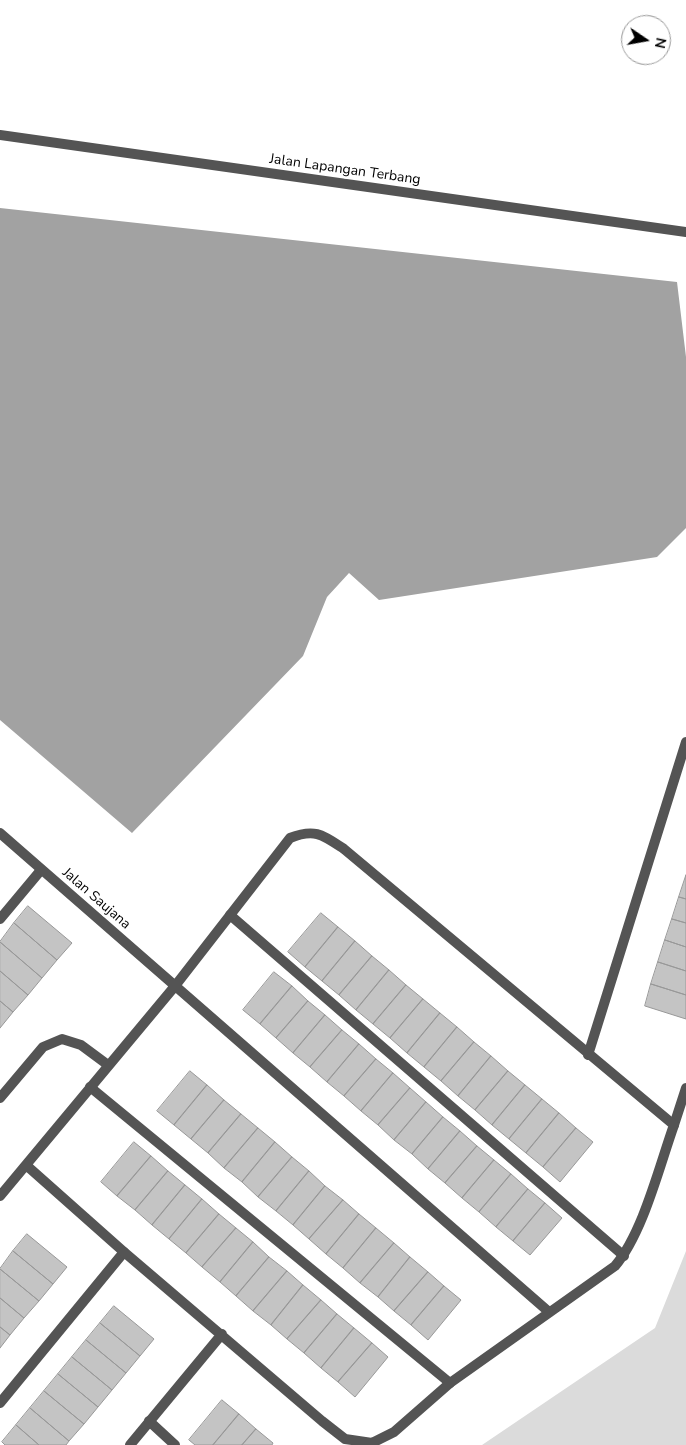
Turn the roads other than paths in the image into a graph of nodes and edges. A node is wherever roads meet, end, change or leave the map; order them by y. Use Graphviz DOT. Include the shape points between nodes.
graph roads {
  1 [pos="0,135"];
  2 [pos="686,232"];
  3 [pos="686,742"];
  4 [pos="0,833"];
  5 [pos="42,870"];
  6 [pos="230,915"];
  7 [pos="0,919"];
  8 [pos="175,986"];
  9 [pos="588,1055"];
  10 [pos="108,1065"];
  11 [pos="90,1087"];
  12 [pos="686,1088"];
  13 [pos="0,1098"];
  14 [pos="674,1125"];
  15 [pos="26,1165"];
  16 [pos="0,1196"];
  17 [pos="124,1252"];
  18 [pos="624,1256"];
  19 [pos="549,1312"];
  20 [pos="222,1334"];
  21 [pos="450,1383"];
  22 [pos="0,1403"];
  23 [pos="149,1421"];
  24 [pos="130,1445"];
  25 [pos="175,1445"];
  1 -- 2 [label="street, Jalan Lapangan Terbang"];
  3 -- 9 [label="street"];
  4 -- 5 [label="street, Jalan Saujana"];
  5 -- 7 [label="street"];
  5 -- 8 [label="street, Jalan Saujana"];
  6 -- 8 [label="street"];
  6 -- 9 [label="street" via="290,838 306,832 326,837"];
  6 -- 18 [label="street"];
  8 -- 10 [label="street"];
  8 -- 19 [label="street, Jalan Saujana"];
  9 -- 14 [label="street"];
  10 -- 11 [label="street"];
  10 -- 13 [label="street" via="81,1045 62,1039 43,1047"];
  11 -- 15 [label="street"];
  11 -- 21 [label="street"];
  12 -- 14 [label="street"];
  14 -- 18 [label="street"];
  15 -- 16 [label="street"];
  15 -- 17 [label="street"];
  17 -- 20 [label="street"];
  17 -- 22 [label="street"];
  18 -- 19 [label="street" via="615,1266"];
  19 -- 21 [label="street"];
  20 -- 21 [label="street" via="345,1439 372,1443 394,1432"];
  20 -- 23 [label="street"];
  23 -- 24 [label="street"];
  23 -- 25 [label="street"];
}
